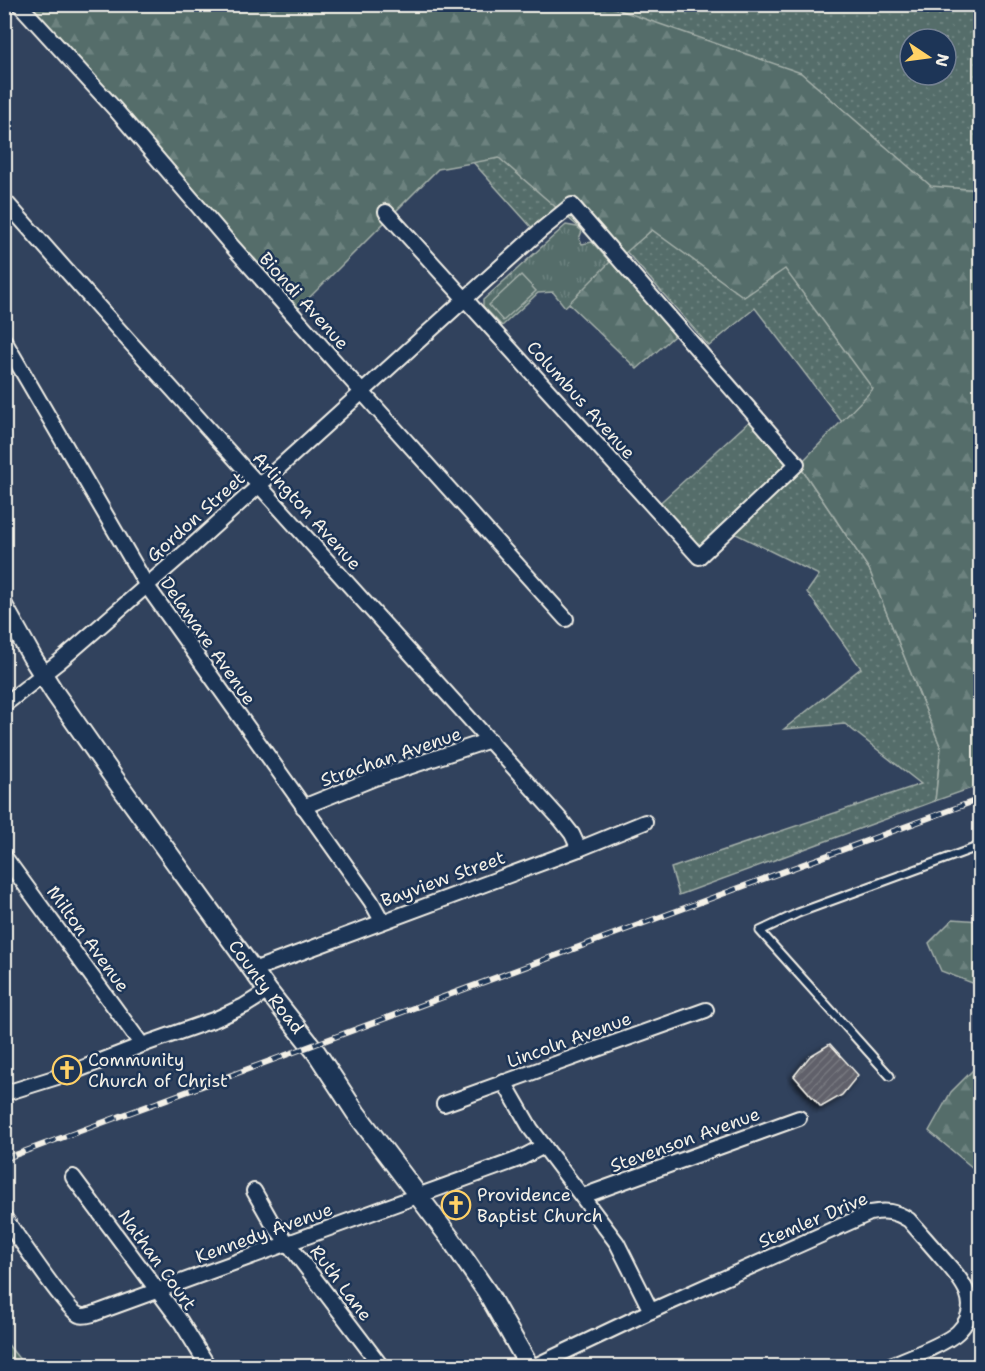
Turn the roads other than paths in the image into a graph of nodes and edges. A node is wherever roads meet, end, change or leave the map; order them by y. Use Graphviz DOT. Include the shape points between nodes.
graph roads {
  1 [pos="19,4"];
  2 [pos="4,200"];
  3 [pos="386,212"];
  4 [pos="466,299"];
  5 [pos="4,340"];
  6 [pos="362,392"];
  7 [pos="259,485"];
  8 [pos="754,505"];
  9 [pos="147,586"];
  10 [pos="4,606"];
  11 [pos="566,619"];
  12 [pos="43,675"];
  13 [pos="4,705"];
  14 [pos="489,740"];
  15 [pos="303,807"];
  16 [pos="645,822"];
  17 [pos="981,846"];
  18 [pos="579,849"];
  19 [pos="4,856"];
  20 [pos="382,921"];
  21 [pos="253,970"];
  22 [pos="268,992"];
  23 [pos="706,1010"];
  24 [pos="142,1045"];
  25 [pos="890,1076"];
  26 [pos="504,1082"];
  27 [pos="5,1091"];
  28 [pos="444,1104"];
  29 [pos="799,1118"];
  30 [pos="543,1146"];
  31 [pos="74,1177"];
  32 [pos="254,1191"];
  33 [pos="418,1196"];
  34 [pos="583,1196"];
  35 [pos="4,1217"];
  36 [pos="288,1243"];
  37 [pos="157,1292"];
  38 [pos="651,1311"];
  39 [pos="208,1366"];
  40 [pos="381,1366"];
  41 [pos="530,1366"];
  42 [pos="535,1366"];
  43 [pos="888,1366"];
  1 -- 6 [label="street, Biondi Avenue"];
  2 -- 7 [label="street, Arlington Avenue"];
  3 -- 4 [label="street, Columbus Avenue"];
  4 -- 6 [label="street, Gordon Street"];
  4 -- 8 [label="street, Columbus Avenue" via="699,557"];
  4 -- 8 [label="street, Gordon Street" via="572,204 797,464"];
  5 -- 9 [label="street, Delaware Avenue"];
  6 -- 7 [label="street, Gordon Street"];
  6 -- 11 [label="street, Biondi Avenue"];
  7 -- 9 [label="street, Gordon Street"];
  7 -- 14 [label="street, Arlington Avenue"];
  9 -- 12 [label="street, Gordon Street"];
  9 -- 15 [label="street, Delaware Avenue"];
  10 -- 12 [label="street, County Road"];
  12 -- 13 [label="street, Gordon Street"];
  12 -- 21 [label="street, County Road"];
  14 -- 15 [label="street, Strachan Avenue"];
  14 -- 18 [label="street, Arlington Avenue" via="561,820"];
  15 -- 20 [label="street, Delaware Avenue"];
  16 -- 18 [label="street, Bayview Street"];
  17 -- 25 [label="lane" via="798,913 760,931"];
  18 -- 20 [label="street, Bayview Street"];
  19 -- 24 [label="street, Milton Avenue"];
  20 -- 21 [label="street, Bayview Street"];
  21 -- 22 [label="street, County Road"];
  22 -- 24 [label="street" via="216,1018"];
  22 -- 33 [label="street, County Road" via="316,1052"];
  23 -- 26 [label="street, Lincoln Avenue"];
  24 -- 27 [label="street" via="70,1073"];
  26 -- 28 [label="street, Lincoln Avenue"];
  26 -- 30 [label="street"];
  29 -- 34 [label="street, Stevenson Avenue"];
  30 -- 33 [label="street, Kennedy Avenue" via="519,1159"];
  30 -- 34 [label="street"];
  31 -- 37 [label="street, Nathan Court"];
  32 -- 36 [label="street, Ruth Lane"];
  33 -- 36 [label="street, Kennedy Avenue"];
  33 -- 41 [label="street, County Road" via="487,1292"];
  34 -- 38 [label="street" via="617,1242"];
  35 -- 37 [label="street, Kennedy Avenue" via="78,1315 93,1314"];
  36 -- 37 [label="street, Kennedy Avenue"];
  36 -- 40 [label="street, Ruth Lane"];
  37 -- 39 [label="street, Nathan Court"];
  38 -- 42 [label="street, Stemler Drive"];
  38 -- 43 [label="street, Stemler Drive" via="870,1213 891,1211 909,1220 965,1283 971,1299 967,1321 959,1332"];
}
